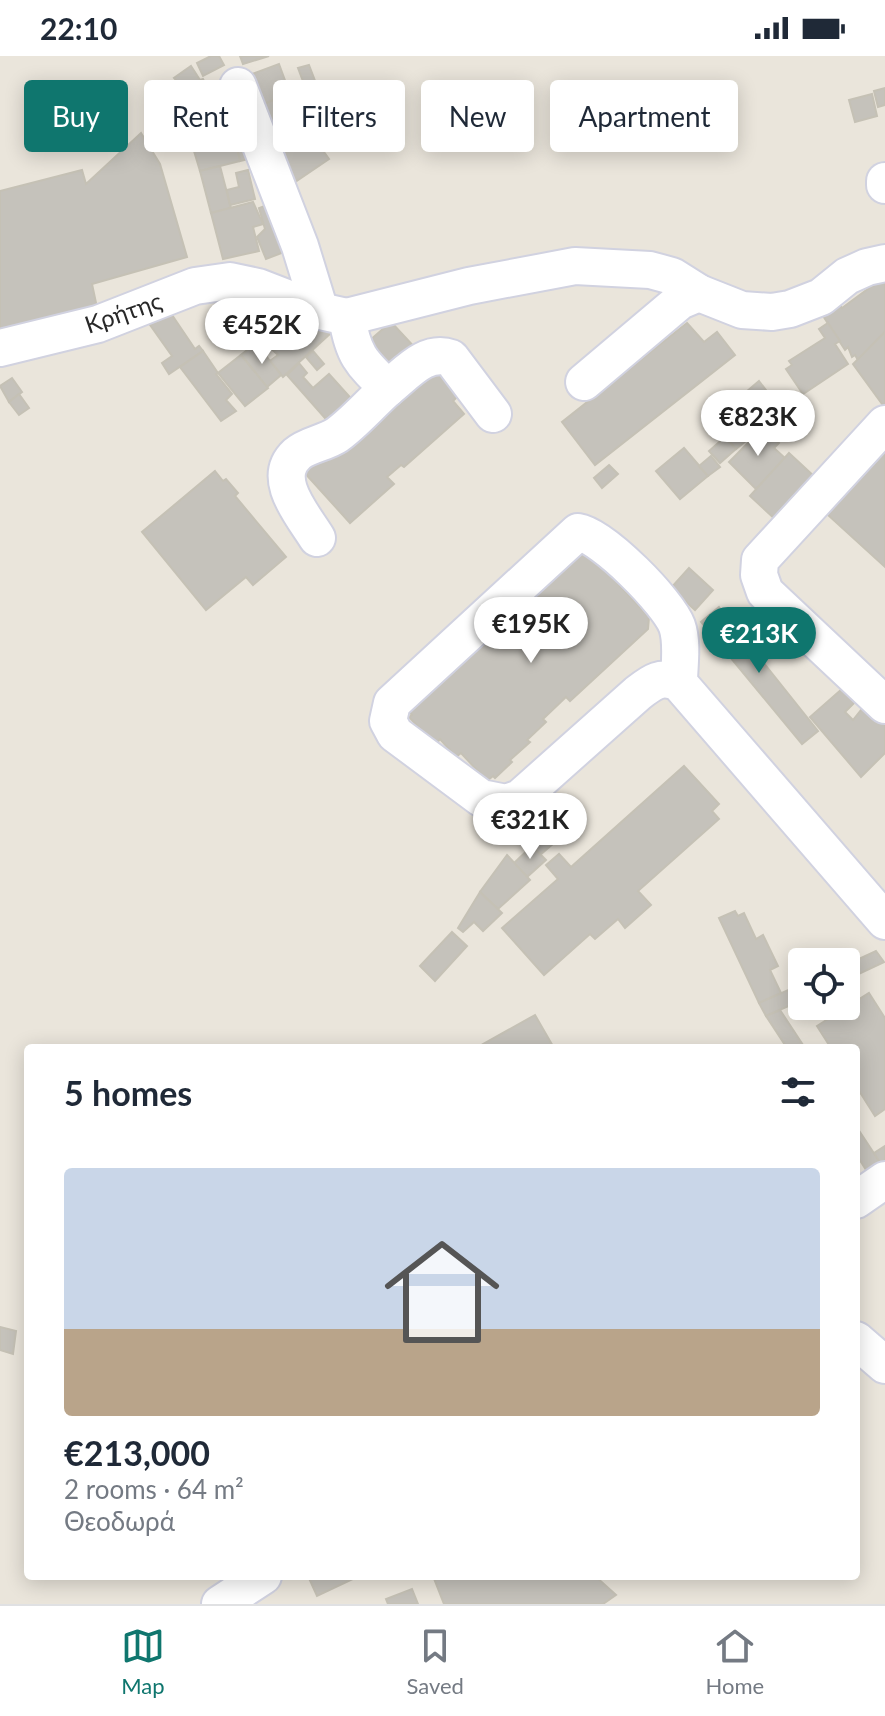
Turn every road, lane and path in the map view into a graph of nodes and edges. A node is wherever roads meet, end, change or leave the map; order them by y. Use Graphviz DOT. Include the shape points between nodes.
graph roads {
  1 [pos="257,135"];
  2 [pos="885,263"];
  3 [pos="699,293"];
  4 [pos="334,314"];
  5 [pos="0,348"];
  6 [pos="584,382"];
  7 [pos="388,388"];
  8 [pos="493,414"];
  9 [pos="885,424"];
  10 [pos="317,538"];
  11 [pos="679,683"];
  12 [pos="885,705"];
  13 [pos="885,921"];
  14 [pos="885,1180"];
  15 [pos="860,1197"];
  16 [pos="860,1343"];
  17 [pos="885,1365"];
  18 [pos="257,1580"];
  19 [pos="220,1604"];
  1 -- 4 [label="street" via="300,246"];
  2 -- 3 [label="street" via="847,276 821,297 772,312 742,310"];
  3 -- 4 [label="street" via="650,270 575,266"];
  3 -- 6 [label="street" via="680,301"];
  4 -- 5 [label="street, Κρήτης" via="230,281 195,286 98,324"];
  4 -- 7 [label="street" via="352,348"];
  7 -- 8 [label="street" via="428,356 441,354 451,358"];
  7 -- 10 [label="street" via="336,436 298,452 288,466 292,497"];
  9 -- 12 [label="street" via="760,560 759,575 765,592"];
  11 -- 11 [label="street" via="655,680 520,798 506,803 481,798 395,734 388,721 392,703 578,532 611,549 668,610 679,636"];
  11 -- 13 [label="street"];
  14 -- 15 [label="street"];
  16 -- 17 [label="street"];
  18 -- 19 [label="street"];
}
